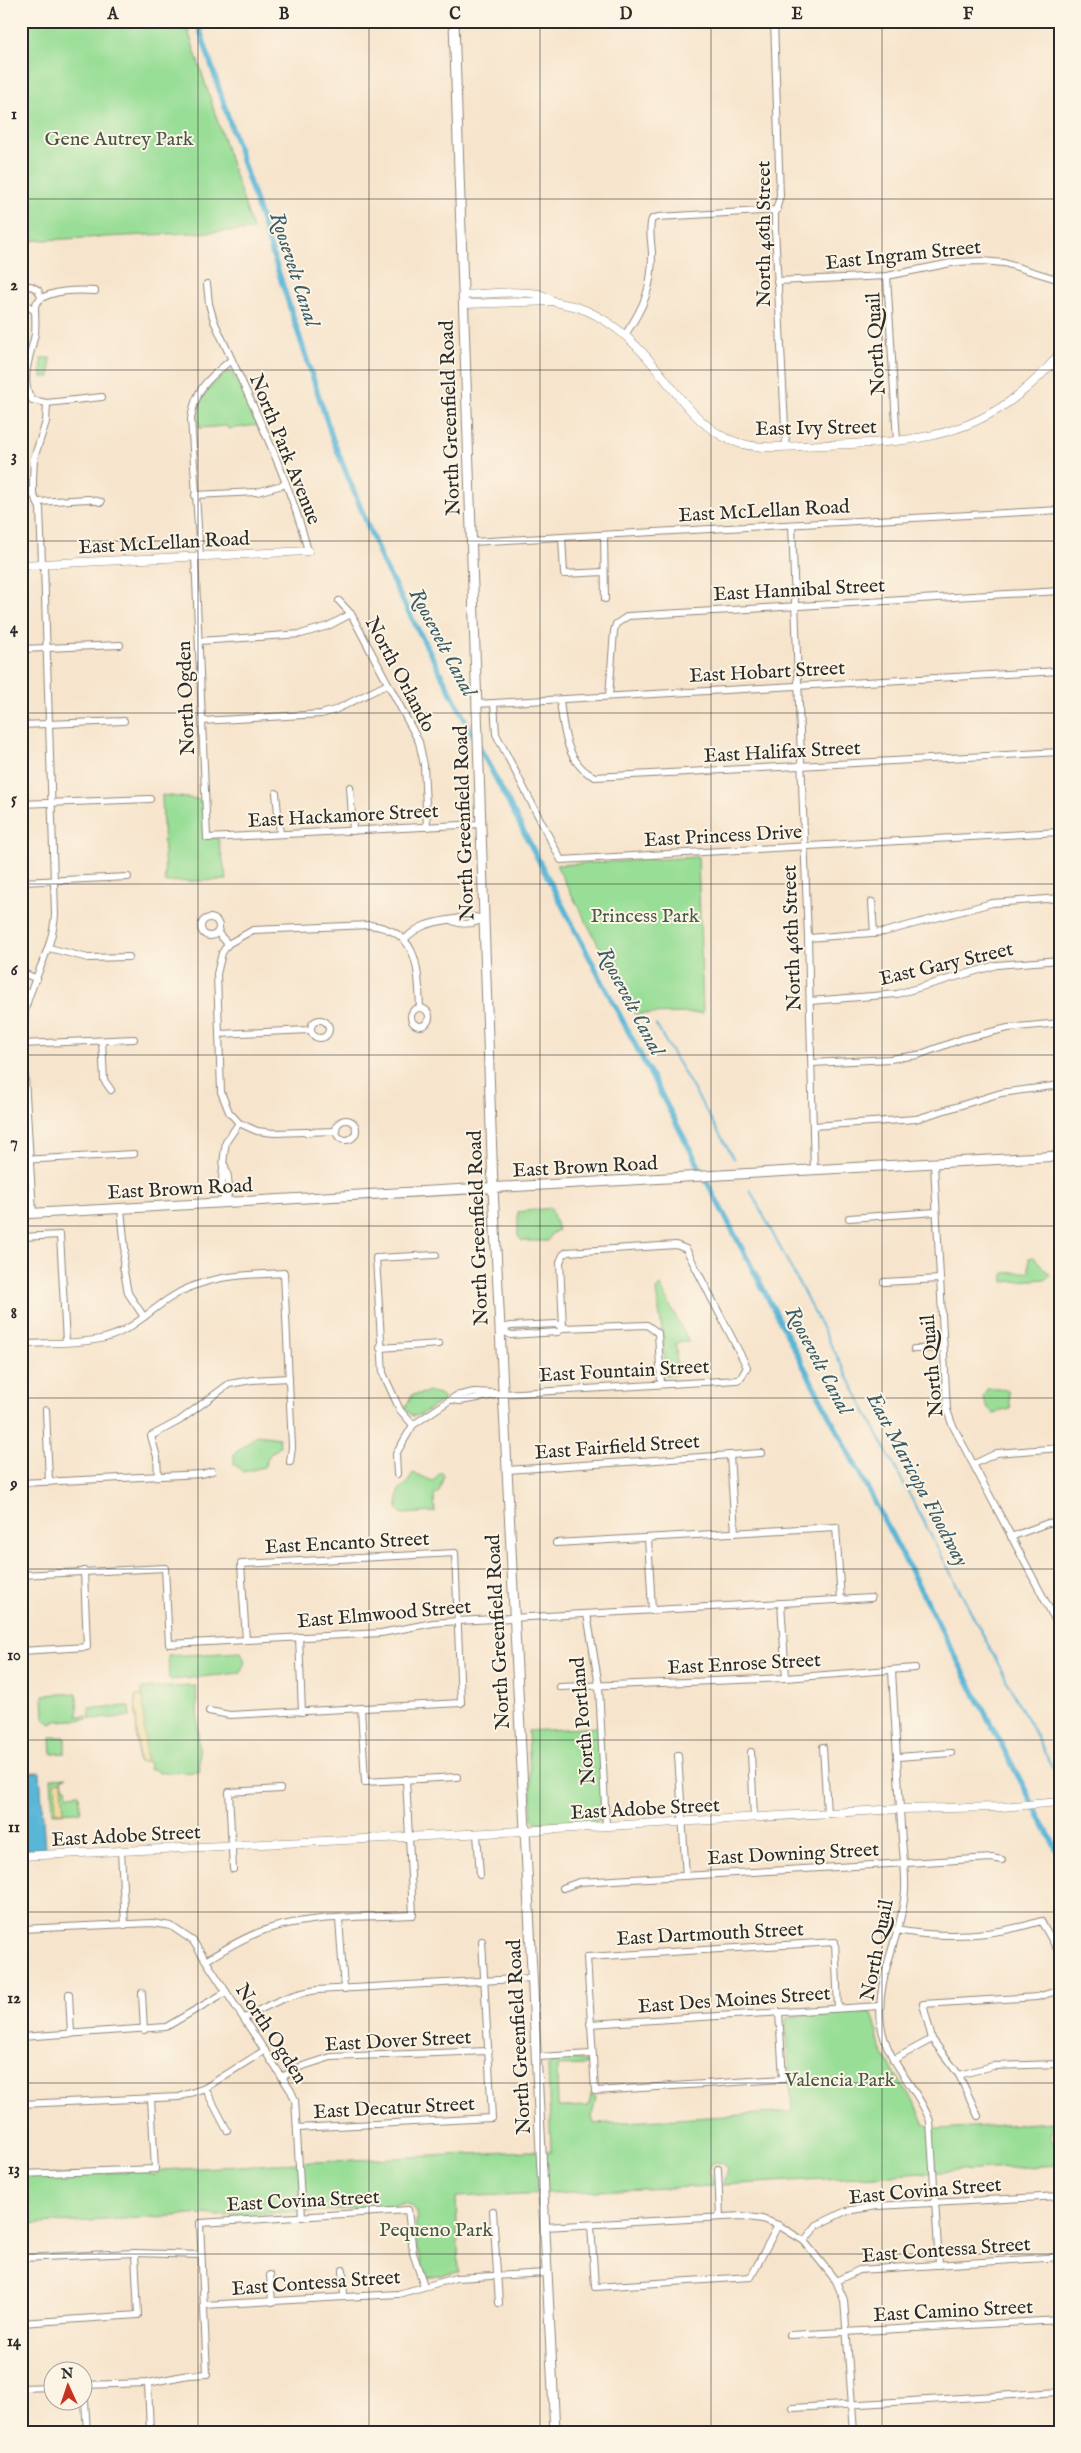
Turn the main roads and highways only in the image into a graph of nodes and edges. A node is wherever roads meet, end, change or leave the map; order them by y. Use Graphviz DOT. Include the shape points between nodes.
graph roads {
  1 [pos="454,21"];
  2 [pos="1060,1156"];
  3 [pos="493,1188"];
  4 [pos="21,1214"];
  5 [pos="555,2432"];
  1 -- 3 [label="main road, North Greenfield Road"];
  2 -- 3 [label="main road, East Brown Road"];
  3 -- 4 [label="main road, East Brown Road"];
  3 -- 5 [label="main road, North Greenfield Road"];
}
